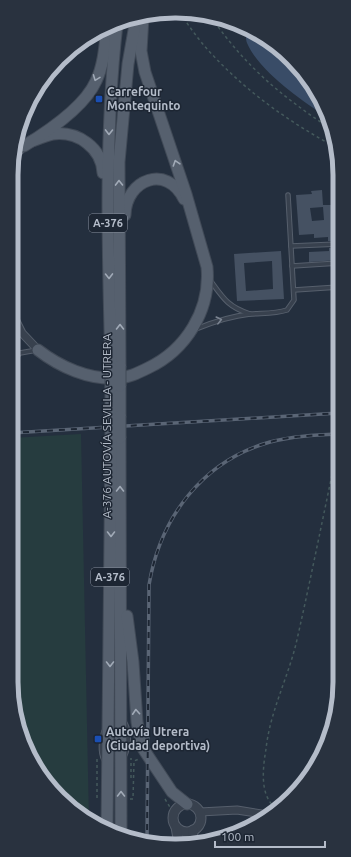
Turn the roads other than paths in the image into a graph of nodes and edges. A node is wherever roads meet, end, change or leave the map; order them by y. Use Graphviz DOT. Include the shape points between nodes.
graph roads {
  1 [pos="147,20"];
  2 [pos="135,23"];
  3 [pos="117,29"];
  4 [pos="110,32"];
  5 [pos="106,34"];
  6 [pos="112,79"];
  7 [pos="24,146"];
  8 [pos="288,195"];
  9 [pos="191,213"];
  10 [pos="333,244"];
  11 [pos="291,246"];
  12 [pos="108,249"];
  13 [pos="333,263"];
  14 [pos="292,266"];
  15 [pos="120,276"];
  16 [pos="208,278"];
  17 [pos="333,287"];
  18 [pos="294,290"];
  19 [pos="251,314"];
  20 [pos="18,329"];
  21 [pos="190,332"];
  22 [pos="38,350"];
  23 [pos="18,354"];
  24 [pos="115,367"];
  25 [pos="116,439"];
  26 [pos="121,598"];
  27 [pos="186,804"];
  28 [pos="200,812"];
  29 [pos="260,814"];
  30 [pos="107,824"];
  31 [pos="176,827"];
  32 [pos="121,829"];
  33 [pos="193,830"];
  34 [pos="192,838"];
  35 [pos="179,839"];
  9 -- 1 [label="main road, one-way" via="140,51"];
  15 -- 2 [label="main road, A-376 AUTOVÍA SEVILLA - UTRERA / A-376, one-way" via="119,162 128,64"];
  3 -- 6 [label="main road, A-376 AUTOVÍA SEVILLA - UTRERA / A-376"];
  4 -- 6 [label="main road"];
  5 -- 7 [label="main road, one-way" via="96,81 85,99"];
  6 -- 12 [label="main road, A-376 AUTOVÍA SEVILLA - UTRERA / A-376, one-way"];
  7 -- 12 [label="main road" via="53,134 71,136 87,142 99,156 103,169"];
  8 -- 11 [label="lane"];
  9 -- 15 [label="main road" via="179,190 167,181 148,180 136,187 129,196 125,208"];
  9 -- 16 [label="main road" via="202,245"];
  10 -- 11 [label="lane"];
  11 -- 14 [label="lane"];
  12 -- 24 [label="main road, A-376 AUTOVÍA SEVILLA - UTRERA / A-376, one-way"];
  13 -- 14 [label="lane"];
  14 -- 18 [label="lane"];
  24 -- 15 [label="main road, A-376 AUTOVÍA SEVILLA - UTRERA / A-376, one-way"];
  16 -- 19 [label="lane" via="225,302 236,310"];
  16 -- 21 [label="main road" via="203,307"];
  17 -- 18 [label="lane"];
  18 -- 19 [label="lane" via="294,300 287,310"];
  21 -- 19 [label="lane, one-way" via="212,322"];
  20 -- 22 [label="street"];
  21 -- 22 [label="main road" via="180,346 165,358 140,372 117,378 96,377 77,371 56,362"];
  22 -- 23 [label="lane"];
  24 -- 25 [label="main road, A-376 AUTOVÍA SEVILLA - UTRERA / A-376, bridge"];
  26 -- 25 [label="main road, A-376 AUTOVÍA SEVILLA - UTRERA / A-376, one-way"];
  25 -- 30 [label="main road, A-376 AUTOVÍA SEVILLA - UTRERA / A-376, one-way"];
  27 -- 26 [label="main road, one-way" via="172,792 142,747 136,722 127,617"];
  32 -- 26 [label="main road, A-376 AUTOVÍA SEVILLA - UTRERA / A-376, one-way"];
  27 -- 28 [label="street"];
  27 -- 31 [label="street" via="175,811 173,820"];
  28 -- 29 [label="street" via="237,810"];
  28 -- 33 [label="street" via="200,824"];
  31 -- 33 [label="street" via="183,831"];
  31 -- 35 [label="street"];
  33 -- 34 [label="street"];
}
